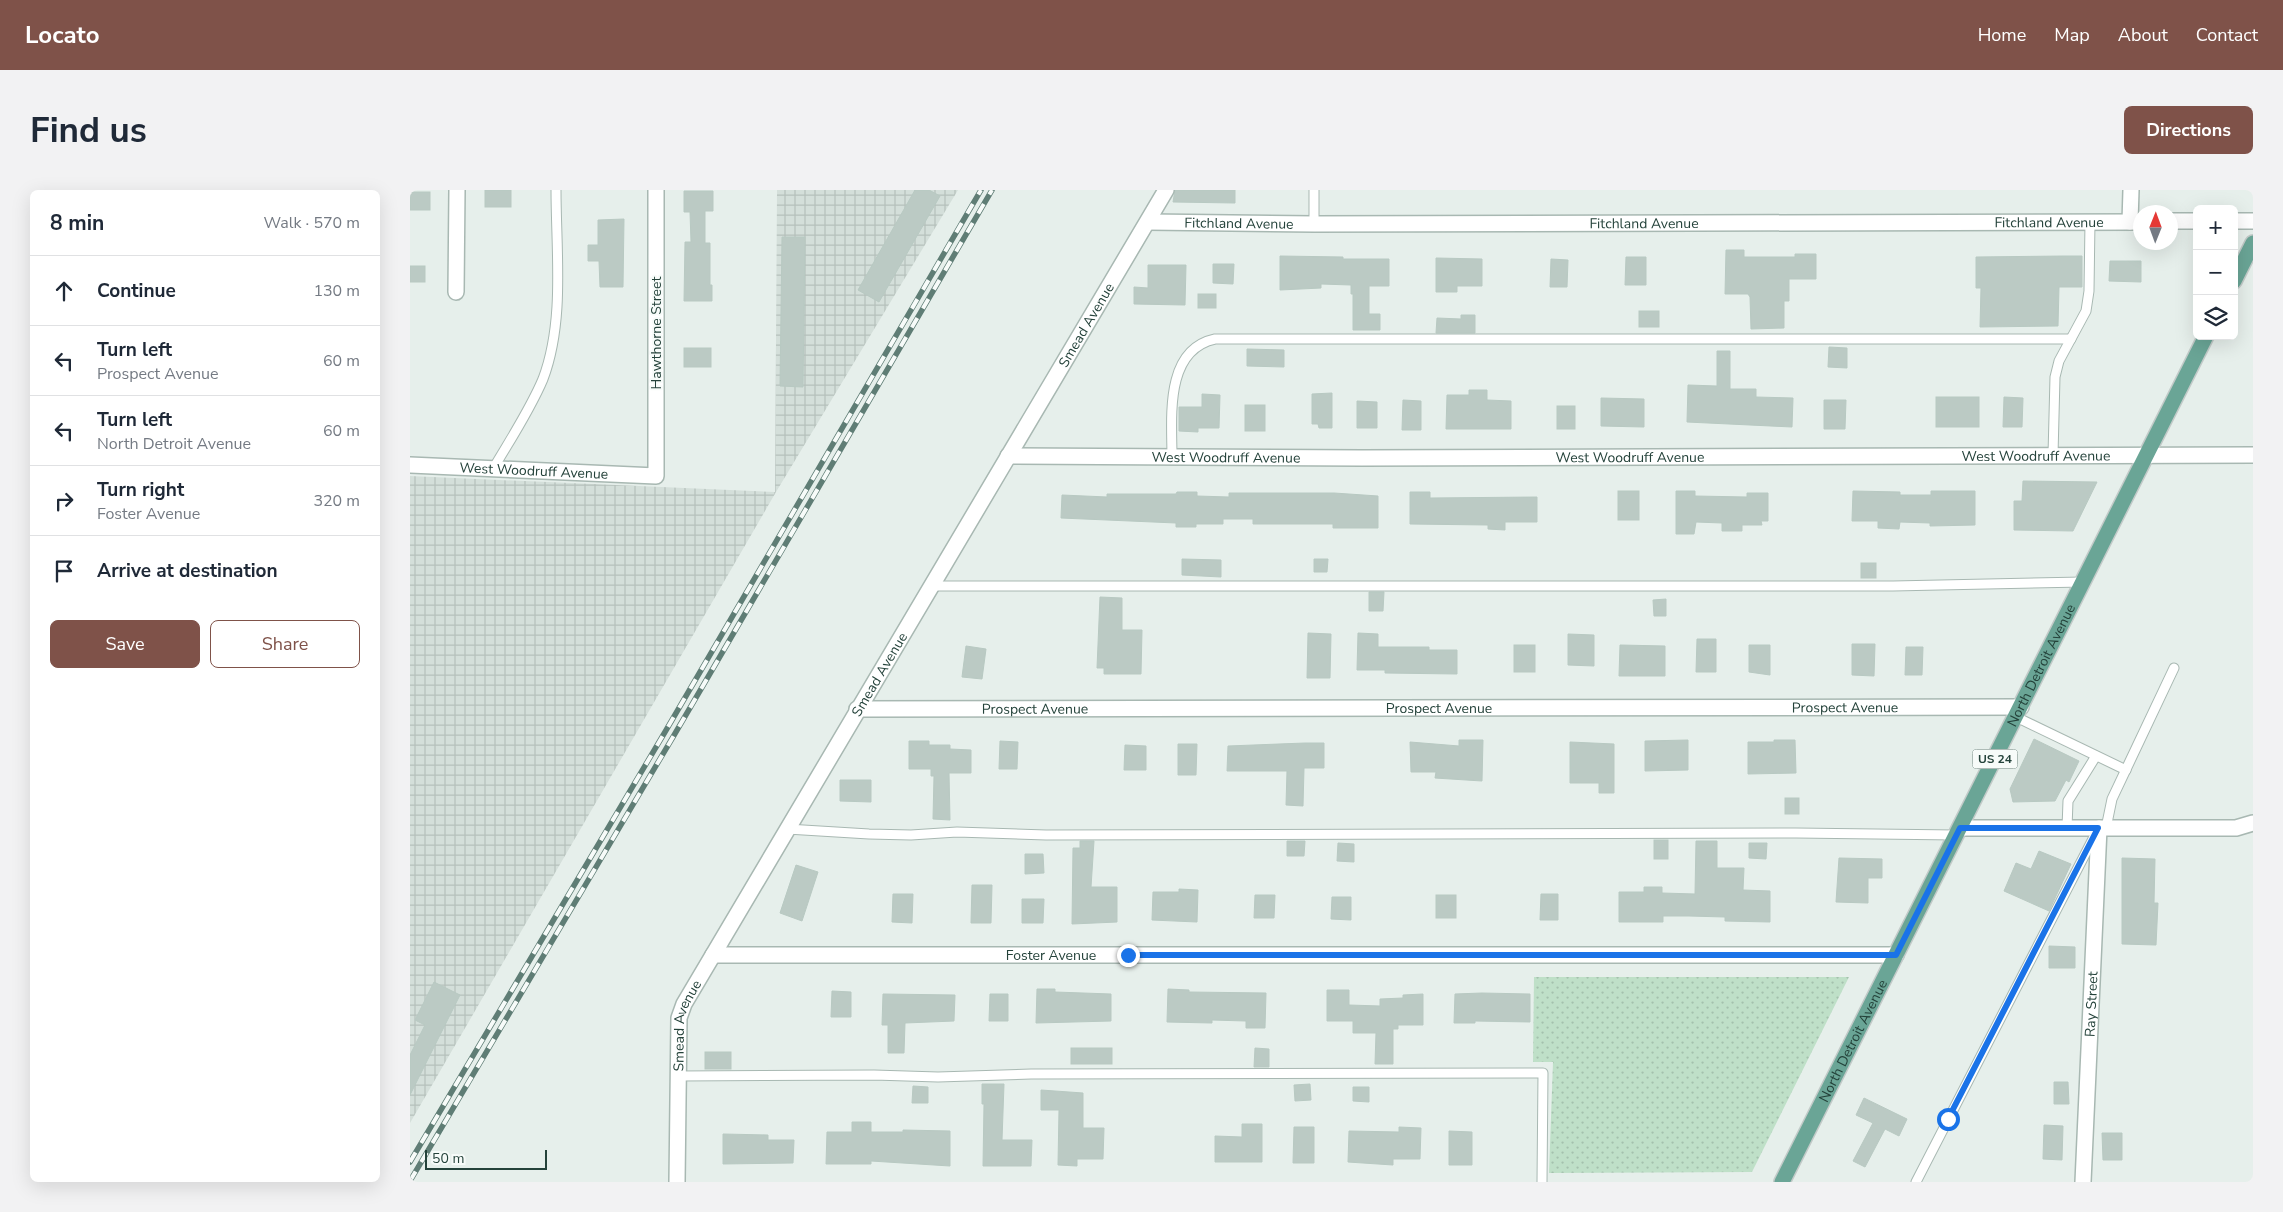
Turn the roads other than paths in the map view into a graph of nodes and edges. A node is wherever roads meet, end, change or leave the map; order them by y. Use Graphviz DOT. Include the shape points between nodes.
graph roads {
  1 [pos="457,190"];
  2 [pos="556,190"];
  3 [pos="656,190"];
  4 [pos="1166,190"];
  5 [pos="1314,190"];
  6 [pos="2131,190"];
  7 [pos="2133,206"];
  8 [pos="2193,221"];
  9 [pos="2238,221"];
  10 [pos="2253,221"];
  11 [pos="1148,222"];
  12 [pos="2090,222"];
  13 [pos="2133,222"];
  14 [pos="2178,222"];
  15 [pos="1314,224"];
  16 [pos="2253,243"];
  17 [pos="2238,273"];
  18 [pos="456,292"];
  19 [pos="2071,339"];
  20 [pos="2204,340"];
  21 [pos="2053,455"];
  22 [pos="2253,455"];
  23 [pos="1008,456"];
  24 [pos="2146,456"];
  25 [pos="1172,458"];
  26 [pos="410,465"];
  27 [pos="493,469"];
  28 [pos="656,476"];
  29 [pos="2082,582"];
  30 [pos="932,586"];
  31 [pos="2174,668"];
  32 [pos="858,709"];
  33 [pos="2019,712"];
  34 [pos="2096,756"];
  35 [pos="2126,770"];
  36 [pos="2253,823"];
  37 [pos="2067,828"];
  38 [pos="2102,828"];
  39 [pos="787,829"];
  40 [pos="1958,831"];
  41 [pos="714,955"];
  42 [pos="1896,955"];
  43 [pos="680,1076"];
  44 [pos="677,1182"];
  45 [pos="1542,1182"];
  46 [pos="1782,1182"];
  47 [pos="1916,1182"];
  48 [pos="2083,1182"];
  1 -- 18 [label="street"];
  2 -- 27 [label="lane" via="557,300 551,351 530,405"];
  3 -- 28 [label="street, Hawthorne Street"];
  4 -- 11 [label="street, Smead Avenue"];
  5 -- 15 [label="lane"];
  6 -- 7 [label="street"];
  8 -- 14 [label="street"];
  9 -- 10 [label="street"];
  11 -- 15 [label="street, Fitchland Avenue"];
  11 -- 23 [label="street, Smead Avenue"];
  12 -- 13 [label="street, Fitchland Avenue"];
  12 -- 15 [label="street, Fitchland Avenue"];
  12 -- 19 [label="lane" via="2090,291 2086,311"];
  16 -- 17 [label="main road"];
  19 -- 21 [label="lane" via="2059,361 2055,377"];
  19 -- 25 [label="lane" via="1215,340 1203,342 1191,350 1176,381 1172,401"];
  20 -- 24 [label="main road, North Detroit Avenue / US 24"];
  21 -- 24 [label="street, West Woodruff Avenue"];
  21 -- 25 [label="street, West Woodruff Avenue"];
  22 -- 24 [label="street, West Woodruff Avenue"];
  23 -- 25 [label="street, West Woodruff Avenue"];
  23 -- 30 [label="street, Smead Avenue"];
  24 -- 29 [label="main road, North Detroit Avenue / US 24"];
  26 -- 27 [label="street, West Woodruff Avenue"];
  27 -- 28 [label="street, West Woodruff Avenue"];
  29 -- 30 [label="lane" via="1893,586"];
  29 -- 33 [label="main road, North Detroit Avenue / US 24"];
  30 -- 32 [label="street, Smead Avenue"];
  31 -- 35 [label="lane"];
  32 -- 33 [label="street, Prospect Avenue"];
  32 -- 39 [label="street, Smead Avenue"];
  33 -- 34 [label="lane"];
  33 -- 40 [label="main road, North Detroit Avenue / US 24"];
  34 -- 35 [label="lane"];
  34 -- 37 [label="lane" via="2068,801"];
  35 -- 38 [label="lane"];
  36 -- 38 [label="street" via="2236,828"];
  37 -- 38 [label="street"];
  37 -- 40 [label="street"];
  38 -- 47 [label="lane"];
  38 -- 48 [label="street, Ray Street"];
  39 -- 40 [label="lane" via="911,835 957,832 1046,835"];
  39 -- 41 [label="street, Smead Avenue"];
  40 -- 42 [label="main road, North Detroit Avenue / US 24"];
  41 -- 42 [label="street, Foster Avenue"];
  41 -- 43 [label="street, Smead Avenue" via="679,1018"];
  42 -- 46 [label="main road, North Detroit Avenue / US 24"];
  43 -- 44 [label="street, Smead Avenue"];
  43 -- 45 [label="lane" via="1543,1073"];
}
